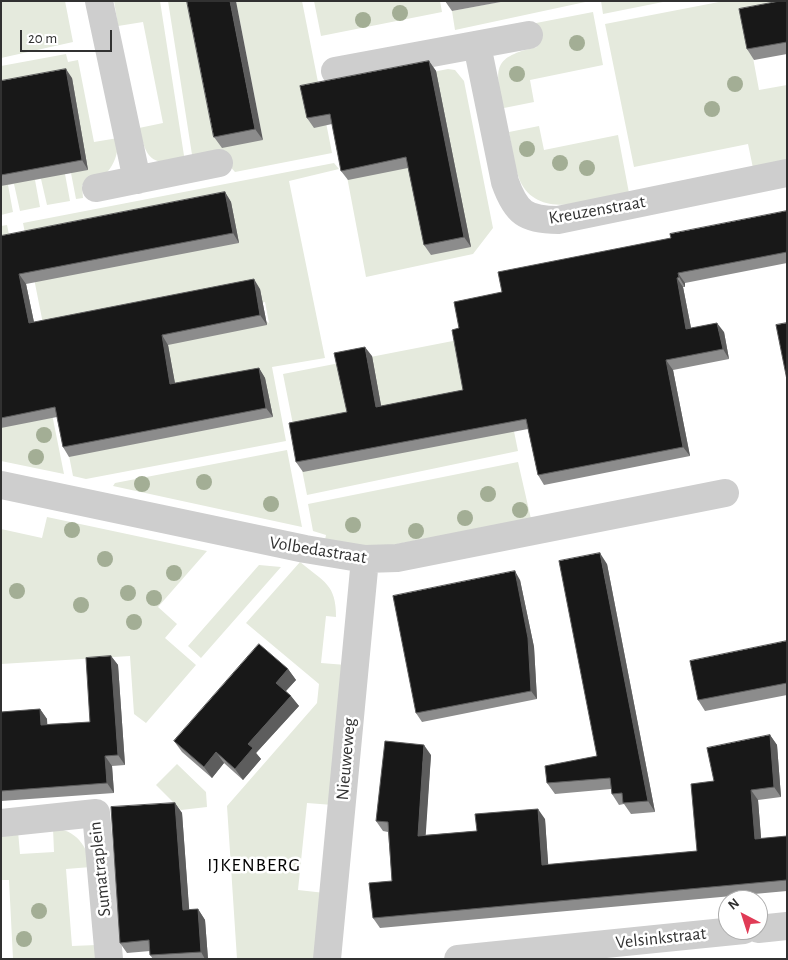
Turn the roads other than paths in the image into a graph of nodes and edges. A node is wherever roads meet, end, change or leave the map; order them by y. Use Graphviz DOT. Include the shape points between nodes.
graph roads {
  1 [pos="99,1"];
  2 [pos="529,35"];
  3 [pos="477,45"];
  4 [pos="335,72"];
  5 [pos="219,164"];
  6 [pos="787,173"];
  7 [pos="137,180"];
  8 [pos="96,188"];
  9 [pos="1,485"];
  10 [pos="725,493"];
  11 [pos="365,560"];
  12 [pos="1,823"];
  13 [pos="787,926"];
  14 [pos="768,928"];
  15 [pos="718,935"];
  16 [pos="631,950"];
  17 [pos="108,959"];
  18 [pos="327,959"];
  19 [pos="458,959"];
  1 -- 7 [label="street"];
  2 -- 3 [label="street"];
  3 -- 4 [label="street"];
  3 -- 6 [label="street, Kreuzenstraat" via="505,182 512,200 524,213 538,220 558,220"];
  5 -- 7 [label="street"];
  7 -- 8 [label="street"];
  9 -- 11 [label="street, Volbedastraat"];
  10 -- 11 [label="street, Volbedastraat" via="397,558"];
  11 -- 18 [label="street, Nieuweweg"];
  12 -- 17 [label="street, Sumatraplein" via="96,813"];
  13 -- 14 [label="street"];
  15 -- 16 [label="street, Velsinkstraat"];
  16 -- 19 [label="street, Velsinkstraat"];
}
